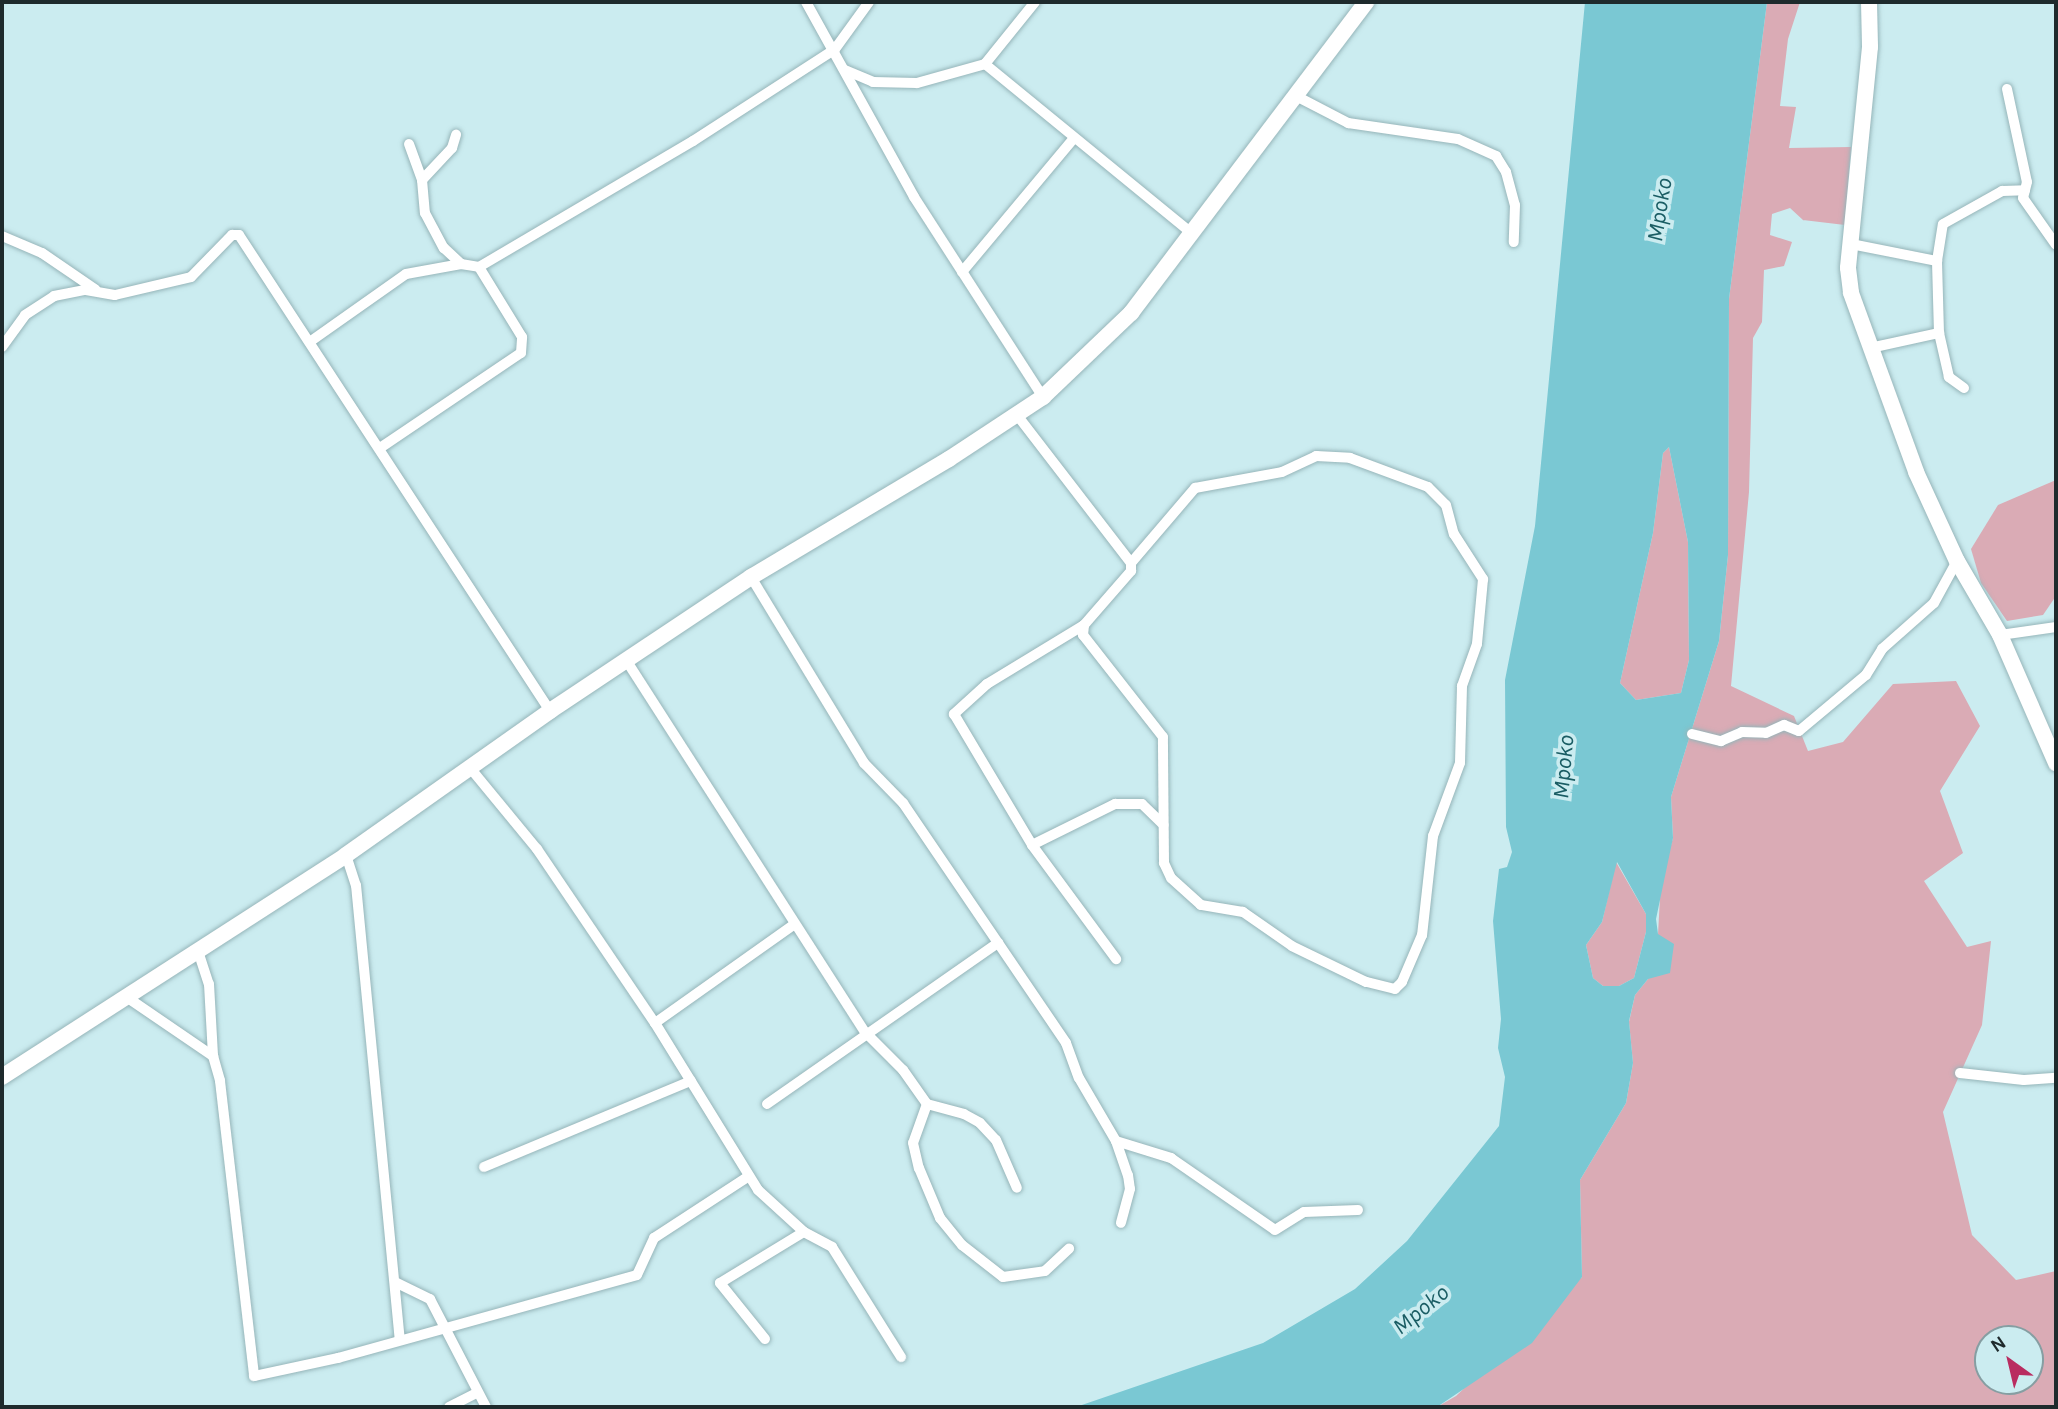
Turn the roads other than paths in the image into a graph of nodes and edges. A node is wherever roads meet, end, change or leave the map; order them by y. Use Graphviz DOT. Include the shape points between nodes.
graph roads {
  1 [pos="806,2"];
  2 [pos="869,2"];
  3 [pos="1035,2"];
  4 [pos="1366,2"];
  5 [pos="1869,2"];
  6 [pos="835,49"];
  7 [pos="985,64"];
  8 [pos="845,70"];
  9 [pos="2007,89"];
  10 [pos="1296,96"];
  11 [pos="456,135"];
  12 [pos="1074,138"];
  13 [pos="409,144"];
  14 [pos="422,180"];
  15 [pos="2025,190"];
  16 [pos="1193,234"];
  17 [pos="2,236"];
  18 [pos="1514,242"];
  19 [pos="1852,244"];
  20 [pos="2056,245"];
  21 [pos="1937,261"];
  22 [pos="461,264"];
  23 [pos="479,267"];
  24 [pos="962,272"];
  25 [pos="106,296"];
  26 [pos="1939,333"];
  27 [pos="311,341"];
  28 [pos="2,348"];
  29 [pos="1870,348"];
  30 [pos="1964,388"];
  31 [pos="1043,397"];
  32 [pos="1017,415"];
  33 [pos="380,448"];
  34 [pos="1957,561"];
  35 [pos="1131,563"];
  36 [pos="751,577"];
  37 [pos="1084,625"];
  38 [pos="2056,627"];
  39 [pos="2000,635"];
  40 [pos="626,660"];
  41 [pos="550,711"];
  42 [pos="1692,734"];
  43 [pos="2056,762"];
  44 [pos="471,769"];
  45 [pos="1164,825"];
  46 [pos="1032,845"];
  47 [pos="346,855"];
  48 [pos="795,924"];
  49 [pos="998,943"];
  50 [pos="198,951"];
  51 [pos="1116,959"];
  52 [pos="125,996"];
  53 [pos="654,1023"];
  54 [pos="865,1032"];
  55 [pos="213,1056"];
  56 [pos="1960,1073"];
  57 [pos="2,1077"];
  58 [pos="2056,1077"];
  59 [pos="691,1081"];
  60 [pos="767,1104"];
  61 [pos="927,1104"];
  62 [pos="1116,1141"];
  63 [pos="484,1167"];
  64 [pos="749,1176"];
  65 [pos="1017,1188"];
  66 [pos="1358,1210"];
  67 [pos="1121,1223"];
  68 [pos="804,1232"];
  69 [pos="1069,1249"];
  70 [pos="397,1283"];
  71 [pos="446,1326"];
  72 [pos="400,1339"];
  73 [pos="765,1339"];
  74 [pos="901,1357"];
  75 [pos="476,1393"];
  76 [pos="449,1407"];
  77 [pos="486,1407"];
  1 -- 6 [label="street"];
  2 -- 6 [label="street"];
  3 -- 7 [label="street"];
  4 -- 10 [label="street"];
  5 -- 19 [label="street" via="1870,47"];
  6 -- 8 [label="street"];
  6 -- 23 [label="street" via="693,141"];
  7 -- 8 [label="street" via="917,83 873,82"];
  7 -- 12 [label="street"];
  8 -- 24 [label="street" via="914,197"];
  9 -- 15 [label="street"];
  10 -- 16 [label="street"];
  10 -- 18 [label="street" via="1348,123 1458,139 1496,156 1516,205"];
  11 -- 14 [label="street" via="452,149"];
  12 -- 16 [label="street"];
  12 -- 24 [label="street"];
  13 -- 14 [label="street"];
  14 -- 22 [label="street" via="425,213 444,248"];
  15 -- 20 [label="street" via="2028,208"];
  15 -- 21 [label="street" via="2002,191 1969,213 1949,218 1943,224"];
  16 -- 31 [label="street" via="1131,313"];
  17 -- 25 [label="street" via="42,253"];
  19 -- 21 [label="street"];
  19 -- 29 [label="street" via="1850,293"];
  21 -- 26 [label="street"];
  22 -- 23 [label="street"];
  22 -- 27 [label="street" via="406,274"];
  23 -- 33 [label="street" via="522,337 521,353"];
  24 -- 31 [label="street"];
  25 -- 27 [label="street" via="191,277 232,235 239,235"];
  25 -- 28 [label="street" via="86,290 54,296 25,315"];
  26 -- 29 [label="street"];
  26 -- 30 [label="street" via="1949,377"];
  27 -- 33 [label="street"];
  29 -- 34 [label="street" via="1916,472"];
  31 -- 32 [label="street"];
  32 -- 35 [label="street"];
  32 -- 36 [label="street"];
  33 -- 41 [label="street" via="424,523"];
  34 -- 39 [label="street"];
  34 -- 42 [label="street" via="1934,603 1882,649 1866,675 1799,731 1784,725 1766,733 1742,732 1721,741"];
  35 -- 37 [label="street" via="1131,571"];
  35 -- 45 [label="street" via="1195,488 1282,472 1329,454 1428,487 1440,497 1454,534 1483,579 1477,644 1459,704 1460,763 1433,836 1422,935 1395,989 1366,982 1292,946 1243,912 1201,905 1184,895 1164,863"];
  36 -- 40 [label="street"];
  36 -- 49 [label="street" via="864,763 903,803"];
  37 -- 45 [label="street" via="1088,645 1163,737"];
  37 -- 46 [label="street" via="987,684 954,714"];
  38 -- 39 [label="street"];
  39 -- 43 [label="street"];
  40 -- 41 [label="street"];
  40 -- 48 [label="street"];
  41 -- 44 [label="street"];
  44 -- 47 [label="street"];
  44 -- 53 [label="street" via="537,849"];
  45 -- 46 [label="street" via="1142,804 1115,804"];
  46 -- 51 [label="street"];
  47 -- 50 [label="street"];
  47 -- 70 [label="street" via="356,885"];
  48 -- 53 [label="street"];
  48 -- 54 [label="street"];
  49 -- 54 [label="street"];
  49 -- 62 [label="street" via="1066,1043 1079,1078"];
  50 -- 52 [label="street"];
  50 -- 55 [label="street" via="209,984"];
  52 -- 55 [label="street"];
  52 -- 57 [label="street"];
  53 -- 59 [label="street"];
  54 -- 60 [label="street"];
  54 -- 61 [label="street" via="903,1070"];
  55 -- 72 [label="street" via="220,1081 250,1370 259,1377"];
  56 -- 58 [label="street" via="2024,1080"];
  59 -- 63 [label="street"];
  59 -- 64 [label="street"];
  61 -- 65 [label="street" via="980,1123 996,1140"];
  61 -- 69 [label="street" via="914,1143 919,1168 940,1217 962,1245 1003,1277 1045,1271"];
  62 -- 66 [label="street" via="1171,1158 1275,1230 1304,1212"];
  62 -- 67 [label="street" via="1130,1189"];
  64 -- 68 [label="street"];
  64 -- 71 [label="street" via="654,1238 637,1275"];
  68 -- 73 [label="street" via="720,1283"];
  68 -- 74 [label="street" via="832,1247"];
  70 -- 71 [label="street" via="430,1299"];
  70 -- 72 [label="street"];
  71 -- 72 [label="street"];
  71 -- 75 [label="street"];
  75 -- 76 [label="street"];
  75 -- 77 [label="street"];
}
